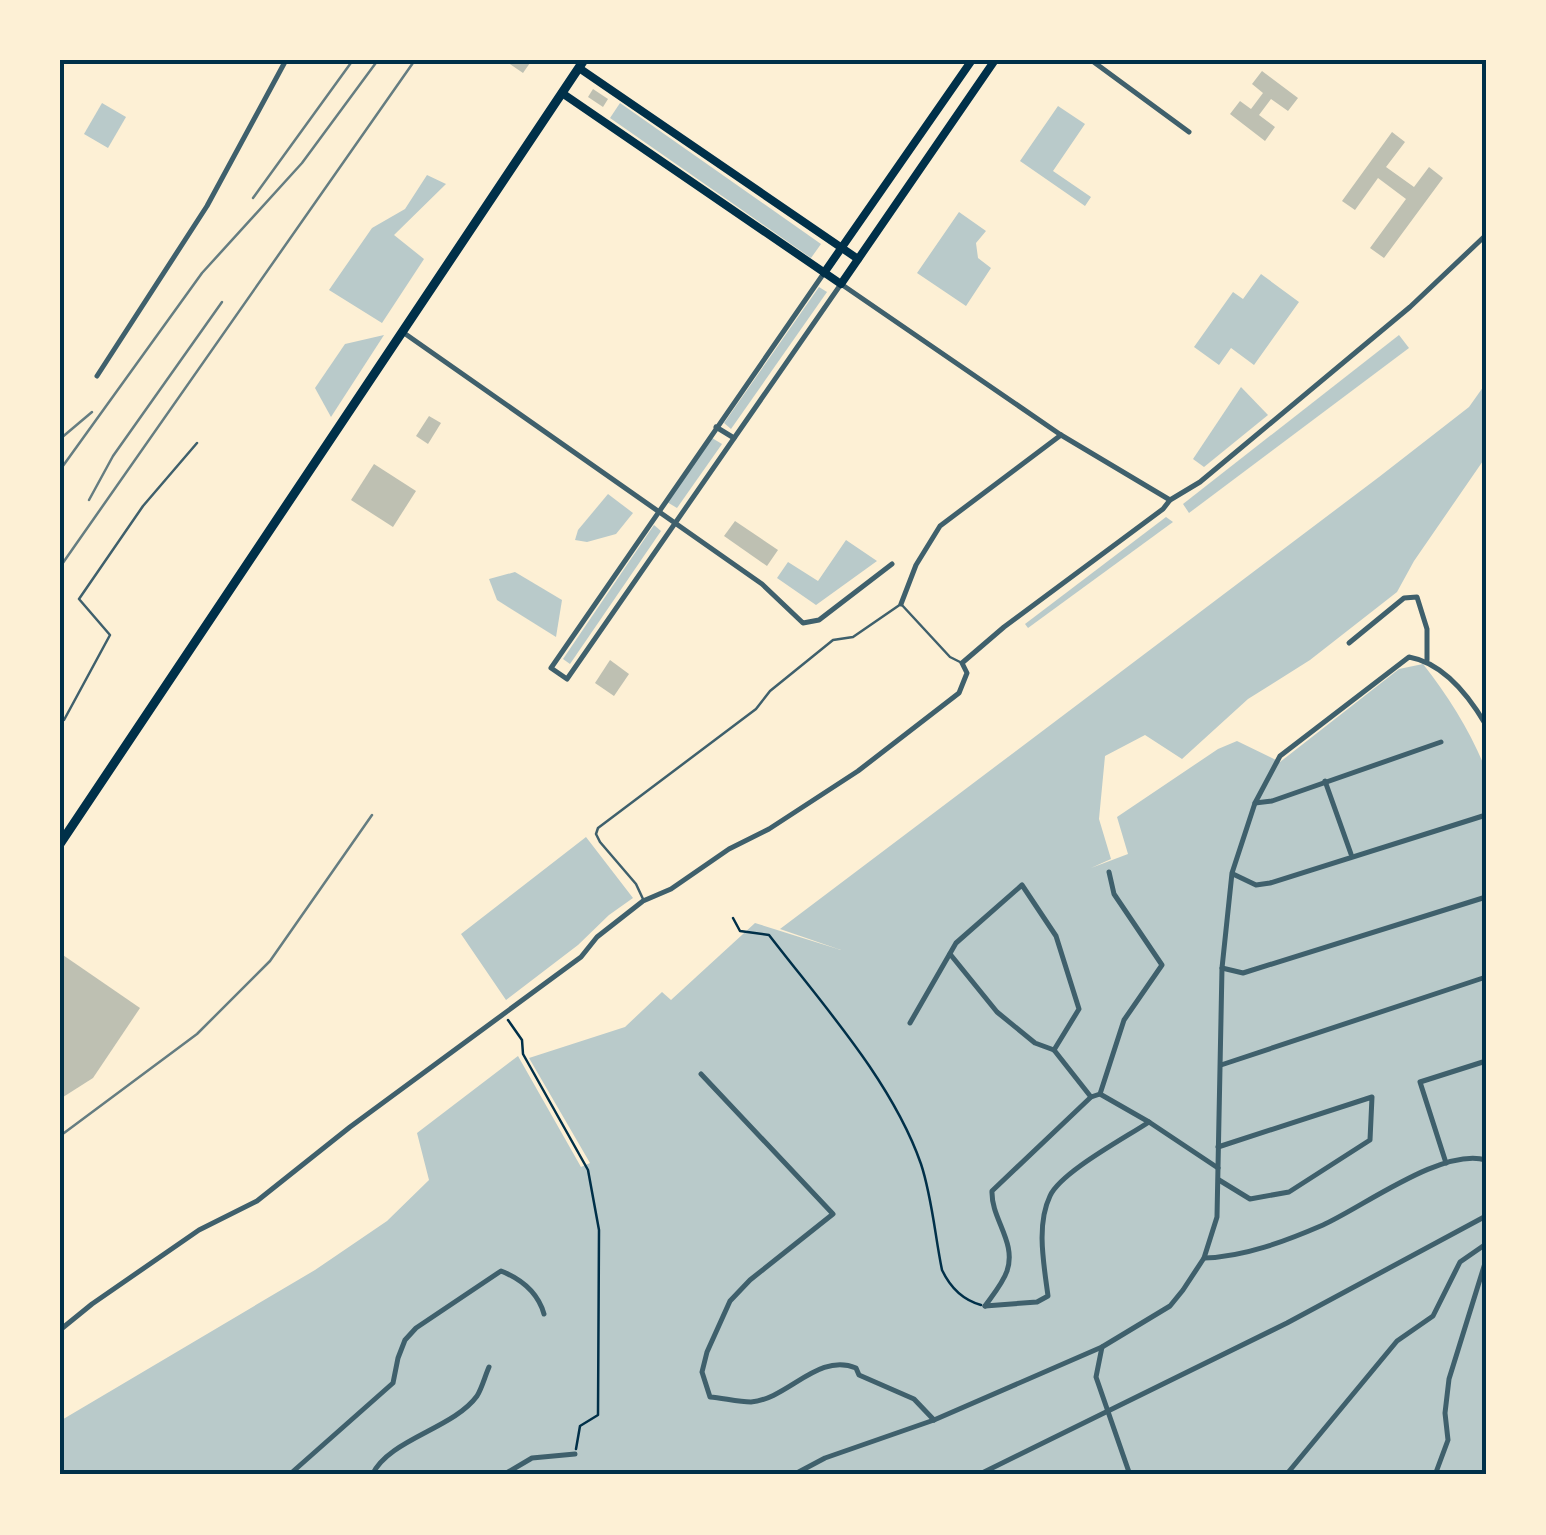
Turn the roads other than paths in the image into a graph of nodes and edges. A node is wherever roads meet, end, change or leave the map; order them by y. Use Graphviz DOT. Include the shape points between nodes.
graph roads {
  1 [pos="286,60"];
  2 [pos="972,60"];
  3 [pos="994,60"];
  4 [pos="1091,60"];
  5 [pos="582,64"];
  6 [pos="562,92"];
  7 [pos="1189,132"];
  8 [pos="1486,235"];
  9 [pos="842,247"];
  10 [pos="858,260"];
  11 [pos="824,273"];
  12 [pos="841,284"];
  13 [pos="403,332"];
  14 [pos="97,376"];
  15 [pos="716,427"];
  16 [pos="1061,435"];
  17 [pos="734,438"];
  18 [pos="197,442"];
  19 [pos="1170,500"];
  20 [pos="658,510"];
  21 [pos="674,523"];
  22 [pos="892,564"];
  23 [pos="902,604"];
  24 [pos="1349,643"];
  25 [pos="1427,660"];
  26 [pos="962,662"];
  27 [pos="60,720"];
  28 [pos="1486,725"];
  29 [pos="1441,742"];
  30 [pos="1326,781"];
  31 [pos="1255,803"];
  32 [pos="1486,815"];
  33 [pos="60,844"];
  34 [pos="1352,855"];
  35 [pos="1108,872"];
  36 [pos="1232,873"];
  37 [pos="1486,897"];
  38 [pos="644,901"];
  39 [pos="950,954"];
  40 [pos="1222,968"];
  41 [pos="1486,978"];
  42 [pos="910,1023"];
  43 [pos="1054,1050"];
  44 [pos="1486,1061"];
  45 [pos="1221,1065"];
  46 [pos="701,1074"];
  47 [pos="1100,1094"];
  48 [pos="1091,1098"];
  49 [pos="1149,1122"];
  50 [pos="1218,1148"];
  51 [pos="1486,1160"];
  52 [pos="1446,1163"];
  53 [pos="1218,1168"];
  54 [pos="1219,1180"];
  55 [pos="1486,1216"];
  56 [pos="1486,1244"];
  57 [pos="1204,1258"];
  58 [pos="1486,1260"];
  59 [pos="544,1314"];
  60 [pos="60,1330"];
  61 [pos="1102,1347"];
  62 [pos="489,1367"];
  63 [pos="1109,1413"];
  64 [pos="934,1420"];
  65 [pos="575,1454"];
  66 [pos="289,1475"];
  67 [pos="372,1475"];
  68 [pos="503,1475"];
  69 [pos="793,1475"];
  70 [pos="978,1475"];
  71 [pos="1130,1475"];
  72 [pos="1286,1475"];
  73 [pos="1436,1475"];
  1 -- 14 [label="street" via="197,223"];
  2 -- 9 [label="main road"];
  3 -- 10 [label="main road"];
  4 -- 7 [label="street"];
  5 -- 6 [label="highway"];
  5 -- 9 [label="main road"];
  6 -- 11 [label="main road"];
  6 -- 13 [label="highway"];
  8 -- 19 [label="street" via="1410,308"];
  9 -- 10 [label="main road"];
  9 -- 11 [label="main road"];
  10 -- 12 [label="main road"];
  11 -- 12 [label="main road"];
  11 -- 15 [label="street"];
  12 -- 16 [label="street"];
  12 -- 17 [label="street"];
  13 -- 20 [label="street"];
  13 -- 33 [label="highway"];
  15 -- 17 [label="street"];
  15 -- 20 [label="street"];
  16 -- 19 [label="street"];
  16 -- 23 [label="street" via="940,526"];
  17 -- 21 [label="street"];
  18 -- 27 [label="lane" via="79,599 110,635"];
  19 -- 26 [label="street"];
  20 -- 21 [label="street"];
  20 -- 21 [label="street" via="551,668 567,680"];
  21 -- 22 [label="street" via="762,584 803,623 819,620"];
  23 -- 26 [label="lane" via="950,658"];
  23 -- 38 [label="lane" via="853,637 833,640 756,709 598,828 600,842"];
  24 -- 25 [label="street" via="1404,598 1417,597 1427,628"];
  25 -- 28 [label="street"];
  25 -- 31 [label="street" via="1409,656 1280,756"];
  26 -- 38 [label="street" via="967,672 959,693 858,771"];
  29 -- 30 [label="street"];
  30 -- 31 [label="street"];
  30 -- 34 [label="street"];
  31 -- 36 [label="street"];
  32 -- 34 [label="street"];
  34 -- 36 [label="street" via="1256,886"];
  35 -- 47 [label="street" via="1114,894 1162,966 1124,1020"];
  36 -- 40 [label="street"];
  37 -- 40 [label="street" via="1243,973"];
  38 -- 60 [label="street" via="257,1201 199,1230"];
  39 -- 42 [label="street"];
  39 -- 43 [label="street" via="997,1012 1035,1044"];
  39 -- 43 [label="street" via="1022,885 1056,936 1078,1010"];
  40 -- 45 [label="street"];
  41 -- 45 [label="street"];
  43 -- 48 [label="street"];
  44 -- 52 [label="street" via="1420,1082"];
  45 -- 50 [label="street"];
  46 -- 64 [label="street" via="833,1214 730,1301 702,1372 710,1397 752,1402 843,1362 914,1399"];
  47 -- 48 [label="street"];
  47 -- 49 [label="street"];
  48 -- 49 [label="street" via="992,1191 1008,1243 1008,1270 985,1306 1048,1296 1043,1220 1050,1193"];
  49 -- 53 [label="street"];
  50 -- 53 [label="street"];
  50 -- 54 [label="street" via="1372,1097 1370,1140 1290,1192 1250,1199"];
  51 -- 52 [label="street"];
  52 -- 57 [label="street" via="1323,1225 1232,1258"];
  53 -- 54 [label="street"];
  54 -- 57 [label="street"];
  55 -- 63 [label="street"];
  56 -- 72 [label="street" via="1460,1262 1434,1316 1397,1340"];
  57 -- 61 [label="street" via="1170,1306"];
  58 -- 73 [label="street" via="1449,1378 1448,1440"];
  59 -- 66 [label="street" via="519,1278 501,1271 416,1328 398,1358 394,1384"];
  61 -- 63 [label="street" via="1096,1377"];
  61 -- 64 [label="street"];
  62 -- 67 [label="street" via="476,1396 376,1465"];
  63 -- 70 [label="street"];
  63 -- 71 [label="street"];
  64 -- 69 [label="street"];
  65 -- 68 [label="street" via="532,1458"];
}
